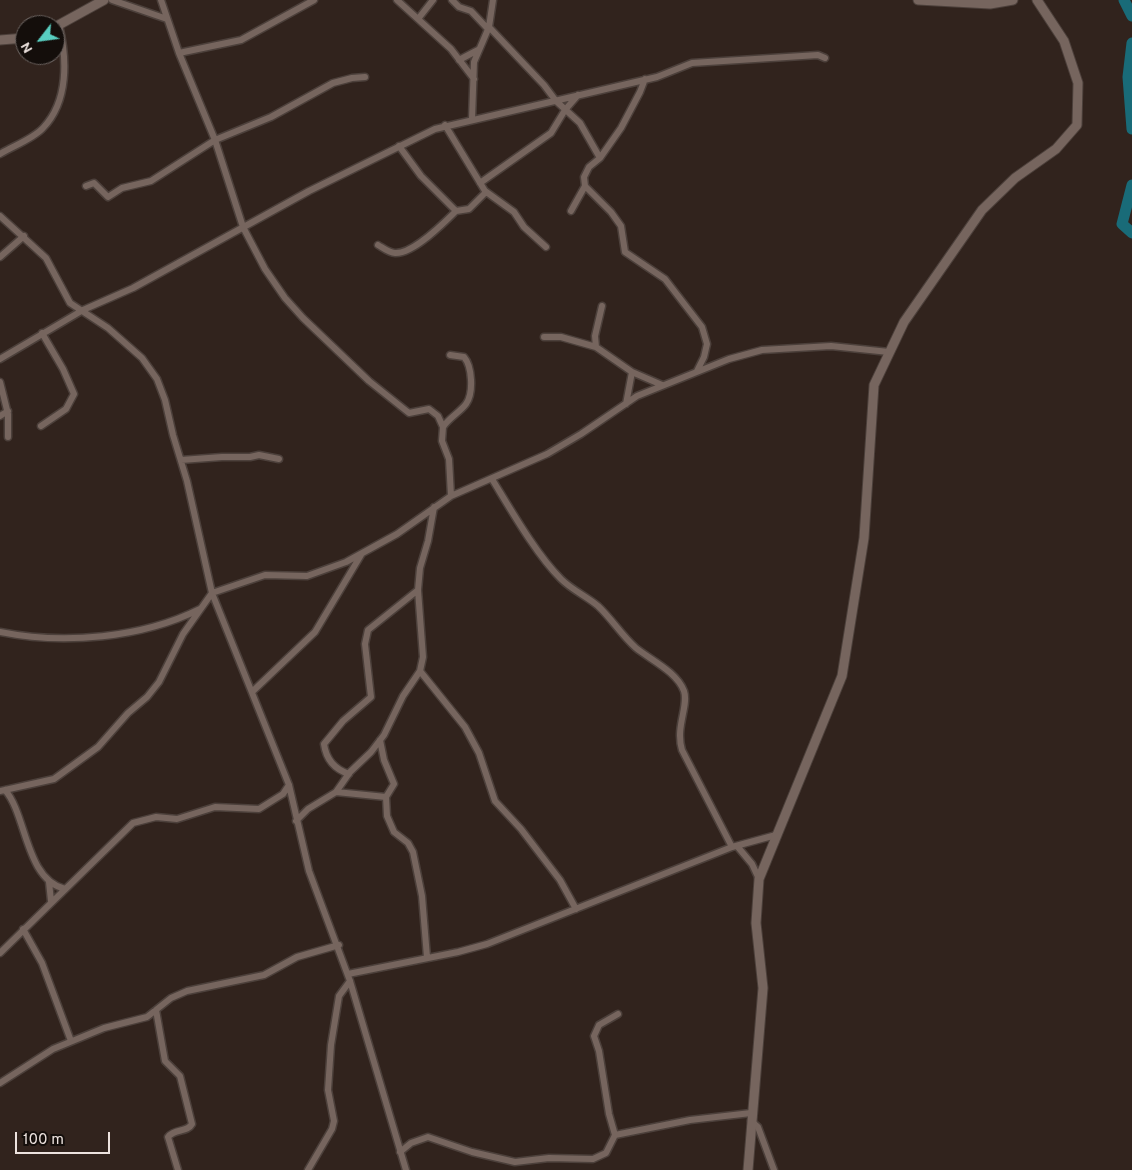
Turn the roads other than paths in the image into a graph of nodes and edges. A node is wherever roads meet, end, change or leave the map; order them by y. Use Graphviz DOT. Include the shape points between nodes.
graph roads {
  1 [pos="104,0"];
  2 [pos="112,0"];
  3 [pos="161,0"];
  4 [pos="314,0"];
  5 [pos="397,0"];
  6 [pos="434,0"];
  7 [pos="452,0"];
  8 [pos="493,0"];
  9 [pos="918,0"];
  10 [pos="1013,0"];
  11 [pos="1037,0"];
  12 [pos="167,19"];
  13 [pos="418,19"];
  14 [pos="65,22"];
  15 [pos="488,28"];
  16 [pos="15,39"];
  17 [pos="0,40"];
  18 [pos="478,50"];
  19 [pos="178,53"];
  20 [pos="824,58"];
  21 [pos="459,60"];
  22 [pos="64,65"];
  23 [pos="365,78"];
  24 [pos="474,79"];
  25 [pos="645,79"];
  26 [pos="578,96"];
  27 [pos="556,101"];
  28 [pos="565,110"];
  29 [pos="472,119"];
  30 [pos="445,126"];
  31 [pos="215,140"];
  32 [pos="399,146"];
  33 [pos="0,154"];
  34 [pos="600,158"];
  35 [pos="480,183"];
  36 [pos="86,186"];
  37 [pos="585,186"];
  38 [pos="486,192"];
  39 [pos="456,211"];
  40 [pos="571,211"];
  41 [pos="0,216"];
  42 [pos="243,228"];
  43 [pos="24,236"];
  44 [pos="378,245"];
  45 [pos="546,247"];
  46 [pos="0,257"];
  47 [pos="602,306"];
  48 [pos="82,310"];
  49 [pos="42,333"];
  50 [pos="544,337"];
  51 [pos="596,348"];
  52 [pos="889,352"];
  53 [pos="450,355"];
  54 [pos="0,359"];
  55 [pos="697,371"];
  56 [pos="632,372"];
  57 [pos="0,382"];
  58 [pos="662,385"];
  59 [pos="626,404"];
  60 [pos="8,411"];
  61 [pos="0,416"];
  62 [pos="41,426"];
  63 [pos="443,427"];
  64 [pos="8,437"];
  65 [pos="279,459"];
  66 [pos="181,460"];
  67 [pos="492,479"];
  68 [pos="451,496"];
  69 [pos="434,507"];
  70 [pos="361,554"];
  71 [pos="418,590"];
  72 [pos="212,593"];
  73 [pos="201,608"];
  74 [pos="0,632"];
  75 [pos="420,671"];
  76 [pos="253,692"];
  77 [pos="380,740"];
  78 [pos="349,774"];
  79 [pos="289,785"];
  80 [pos="14,788"];
  81 [pos="2,790"];
  82 [pos="336,792"];
  83 [pos="11,797"];
  84 [pos="386,797"];
  85 [pos="293,806"];
  86 [pos="308,810"];
  87 [pos="296,821"];
  88 [pos="776,835"];
  89 [pos="734,847"];
  90 [pos="759,879"];
  91 [pos="48,880"];
  92 [pos="65,889"];
  93 [pos="51,901"];
  94 [pos="576,909"];
  95 [pos="23,929"];
  96 [pos="339,945"];
  97 [pos="0,953"];
  98 [pos="427,957"];
  99 [pos="349,977"];
  100 [pos="156,1010"];
  101 [pos="618,1014"];
  102 [pos="71,1041"];
  103 [pos="0,1083"];
  104 [pos="751,1117"];
  105 [pos="616,1135"];
  106 [pos="400,1152"];
  107 [pos="178,1170"];
  108 [pos="308,1170"];
  109 [pos="406,1170"];
  110 [pos="748,1170"];
  111 [pos="774,1170"];
  1 -- 14 [label="street"];
  2 -- 12 [label="street"];
  3 -- 12 [label="street"];
  4 -- 19 [label="street" via="240,40"];
  5 -- 13 [label="street"];
  6 -- 13 [label="street"];
  7 -- 15 [label="street"];
  8 -- 15 [label="street"];
  9 -- 10 [label="street" via="990,4"];
  11 -- 52 [label="street" via="1064,40 1078,83 1077,125 1056,149 1016,178 982,210 904,322"];
  12 -- 19 [label="street"];
  13 -- 21 [label="street"];
  15 -- 18 [label="street"];
  15 -- 27 [label="street"];
  16 -- 17 [label="street"];
  18 -- 21 [label="street"];
  18 -- 24 [label="street"];
  19 -- 31 [label="street"];
  20 -- 25 [label="street" via="818,55 692,63"];
  21 -- 24 [label="street"];
  22 -- 33 [label="street" via="62,92 49,120 39,132"];
  23 -- 31 [label="street" via="334,83 261,122"];
  24 -- 29 [label="street"];
  25 -- 26 [label="street"];
  25 -- 34 [label="street" via="633,106"];
  26 -- 27 [label="street"];
  26 -- 28 [label="street"];
  27 -- 28 [label="street"];
  27 -- 29 [label="street"];
  28 -- 34 [label="street" via="580,123"];
  28 -- 35 [label="street" via="551,133"];
  29 -- 30 [label="street"];
  30 -- 32 [label="street"];
  30 -- 35 [label="street"];
  31 -- 36 [label="street" via="151,181 122,188 110,196 94,183"];
  31 -- 42 [label="street"];
  32 -- 39 [label="street" via="421,176"];
  32 -- 42 [label="street"];
  34 -- 37 [label="street" via="585,172"];
  35 -- 38 [label="street"];
  37 -- 40 [label="street"];
  37 -- 55 [label="street" via="621,226 625,252 665,279 702,327 707,344"];
  38 -- 39 [label="street" via="469,209"];
  38 -- 45 [label="street" via="514,212 524,227"];
  39 -- 44 [label="street" via="421,242 402,252 392,253"];
  41 -- 43 [label="street"];
  42 -- 48 [label="street" via="133,288"];
  42 -- 63 [label="street" via="274,282 303,318 405,412 412,414 429,409 438,416"];
  43 -- 46 [label="street"];
  43 -- 48 [label="street" via="46,258 67,299"];
  47 -- 51 [label="street" via="595,336"];
  48 -- 49 [label="street"];
  48 -- 66 [label="street" via="108,328 151,369 165,400"];
  49 -- 54 [label="street"];
  49 -- 62 [label="street" via="74,394 66,409"];
  50 -- 51 [label="street" via="567,338"];
  51 -- 56 [label="street"];
  52 -- 55 [label="street" via="831,346 762,350"];
  52 -- 88 [label="street" via="874,385 864,538 842,676"];
  53 -- 63 [label="street" via="464,356 467,361 470,393 467,403"];
  55 -- 58 [label="street"];
  56 -- 58 [label="street"];
  56 -- 59 [label="street"];
  57 -- 60 [label="street"];
  58 -- 59 [label="street"];
  59 -- 67 [label="street" via="547,454"];
  60 -- 61 [label="street"];
  60 -- 64 [label="street"];
  63 -- 68 [label="street" via="442,441 449,459"];
  65 -- 66 [label="street" via="259,455"];
  66 -- 72 [label="street"];
  67 -- 68 [label="street"];
  67 -- 89 [label="street" via="561,579 597,605 629,641 680,685 685,698 678,739"];
  68 -- 69 [label="street"];
  69 -- 70 [label="street" via="397,534"];
  69 -- 71 [label="street"];
  70 -- 72 [label="street" via="307,576 266,575"];
  70 -- 76 [label="street" via="315,632"];
  71 -- 75 [label="street" via="423,658"];
  71 -- 78 [label="street" via="368,630 365,644 370,697 343,721 324,744 334,766"];
  72 -- 73 [label="street"];
  72 -- 76 [label="street"];
  73 -- 74 [label="street" via="168,623 108,634 26,636"];
  73 -- 80 [label="street" via="183,634 159,682 98,748 54,779"];
  75 -- 77 [label="street"];
  75 -- 94 [label="street" via="470,735 486,770 495,801 560,880"];
  76 -- 79 [label="street"];
  77 -- 78 [label="street"];
  77 -- 84 [label="street" via="394,784"];
  78 -- 82 [label="street"];
  79 -- 85 [label="street"];
  79 -- 92 [label="street" via="284,794 259,809 215,807 171,820 156,817 133,822"];
  80 -- 81 [label="street"];
  80 -- 83 [label="street"];
  81 -- 83 [label="street"];
  82 -- 84 [label="street"];
  82 -- 86 [label="street"];
  83 -- 91 [label="street" via="29,849"];
  84 -- 98 [label="street" via="389,824 413,852 422,896"];
  85 -- 86 [label="street"];
  85 -- 87 [label="street"];
  86 -- 87 [label="street"];
  87 -- 96 [label="street" via="309,871"];
  88 -- 89 [label="street"];
  88 -- 90 [label="street"];
  89 -- 90 [label="street" via="752,864"];
  89 -- 94 [label="street"];
  90 -- 104 [label="street" via="756,923 762,988"];
  91 -- 92 [label="street"];
  91 -- 93 [label="street"];
  92 -- 93 [label="street"];
  93 -- 95 [label="street"];
  94 -- 98 [label="street" via="487,944"];
  95 -- 97 [label="street"];
  95 -- 102 [label="street" via="42,962"];
  96 -- 99 [label="street"];
  96 -- 100 [label="street" via="297,957 264,975 187,991"];
  98 -- 99 [label="street"];
  99 -- 106 [label="street"];
  99 -- 108 [label="street" via="338,996 331,1045 328,1090 334,1122"];
  100 -- 102 [label="street" via="138,1021 104,1028"];
  100 -- 107 [label="street" via="165,1061 180,1076 192,1124 188,1129 173,1131 168,1136"];
  101 -- 105 [label="street" via="599,1025 594,1036"];
  102 -- 103 [label="street"];
  104 -- 105 [label="street" via="690,1120"];
  104 -- 110 [label="street"];
  104 -- 111 [label="street"];
  105 -- 106 [label="street" via="606,1153 593,1158 515,1162 428,1137"];
  106 -- 109 [label="street"];
}
